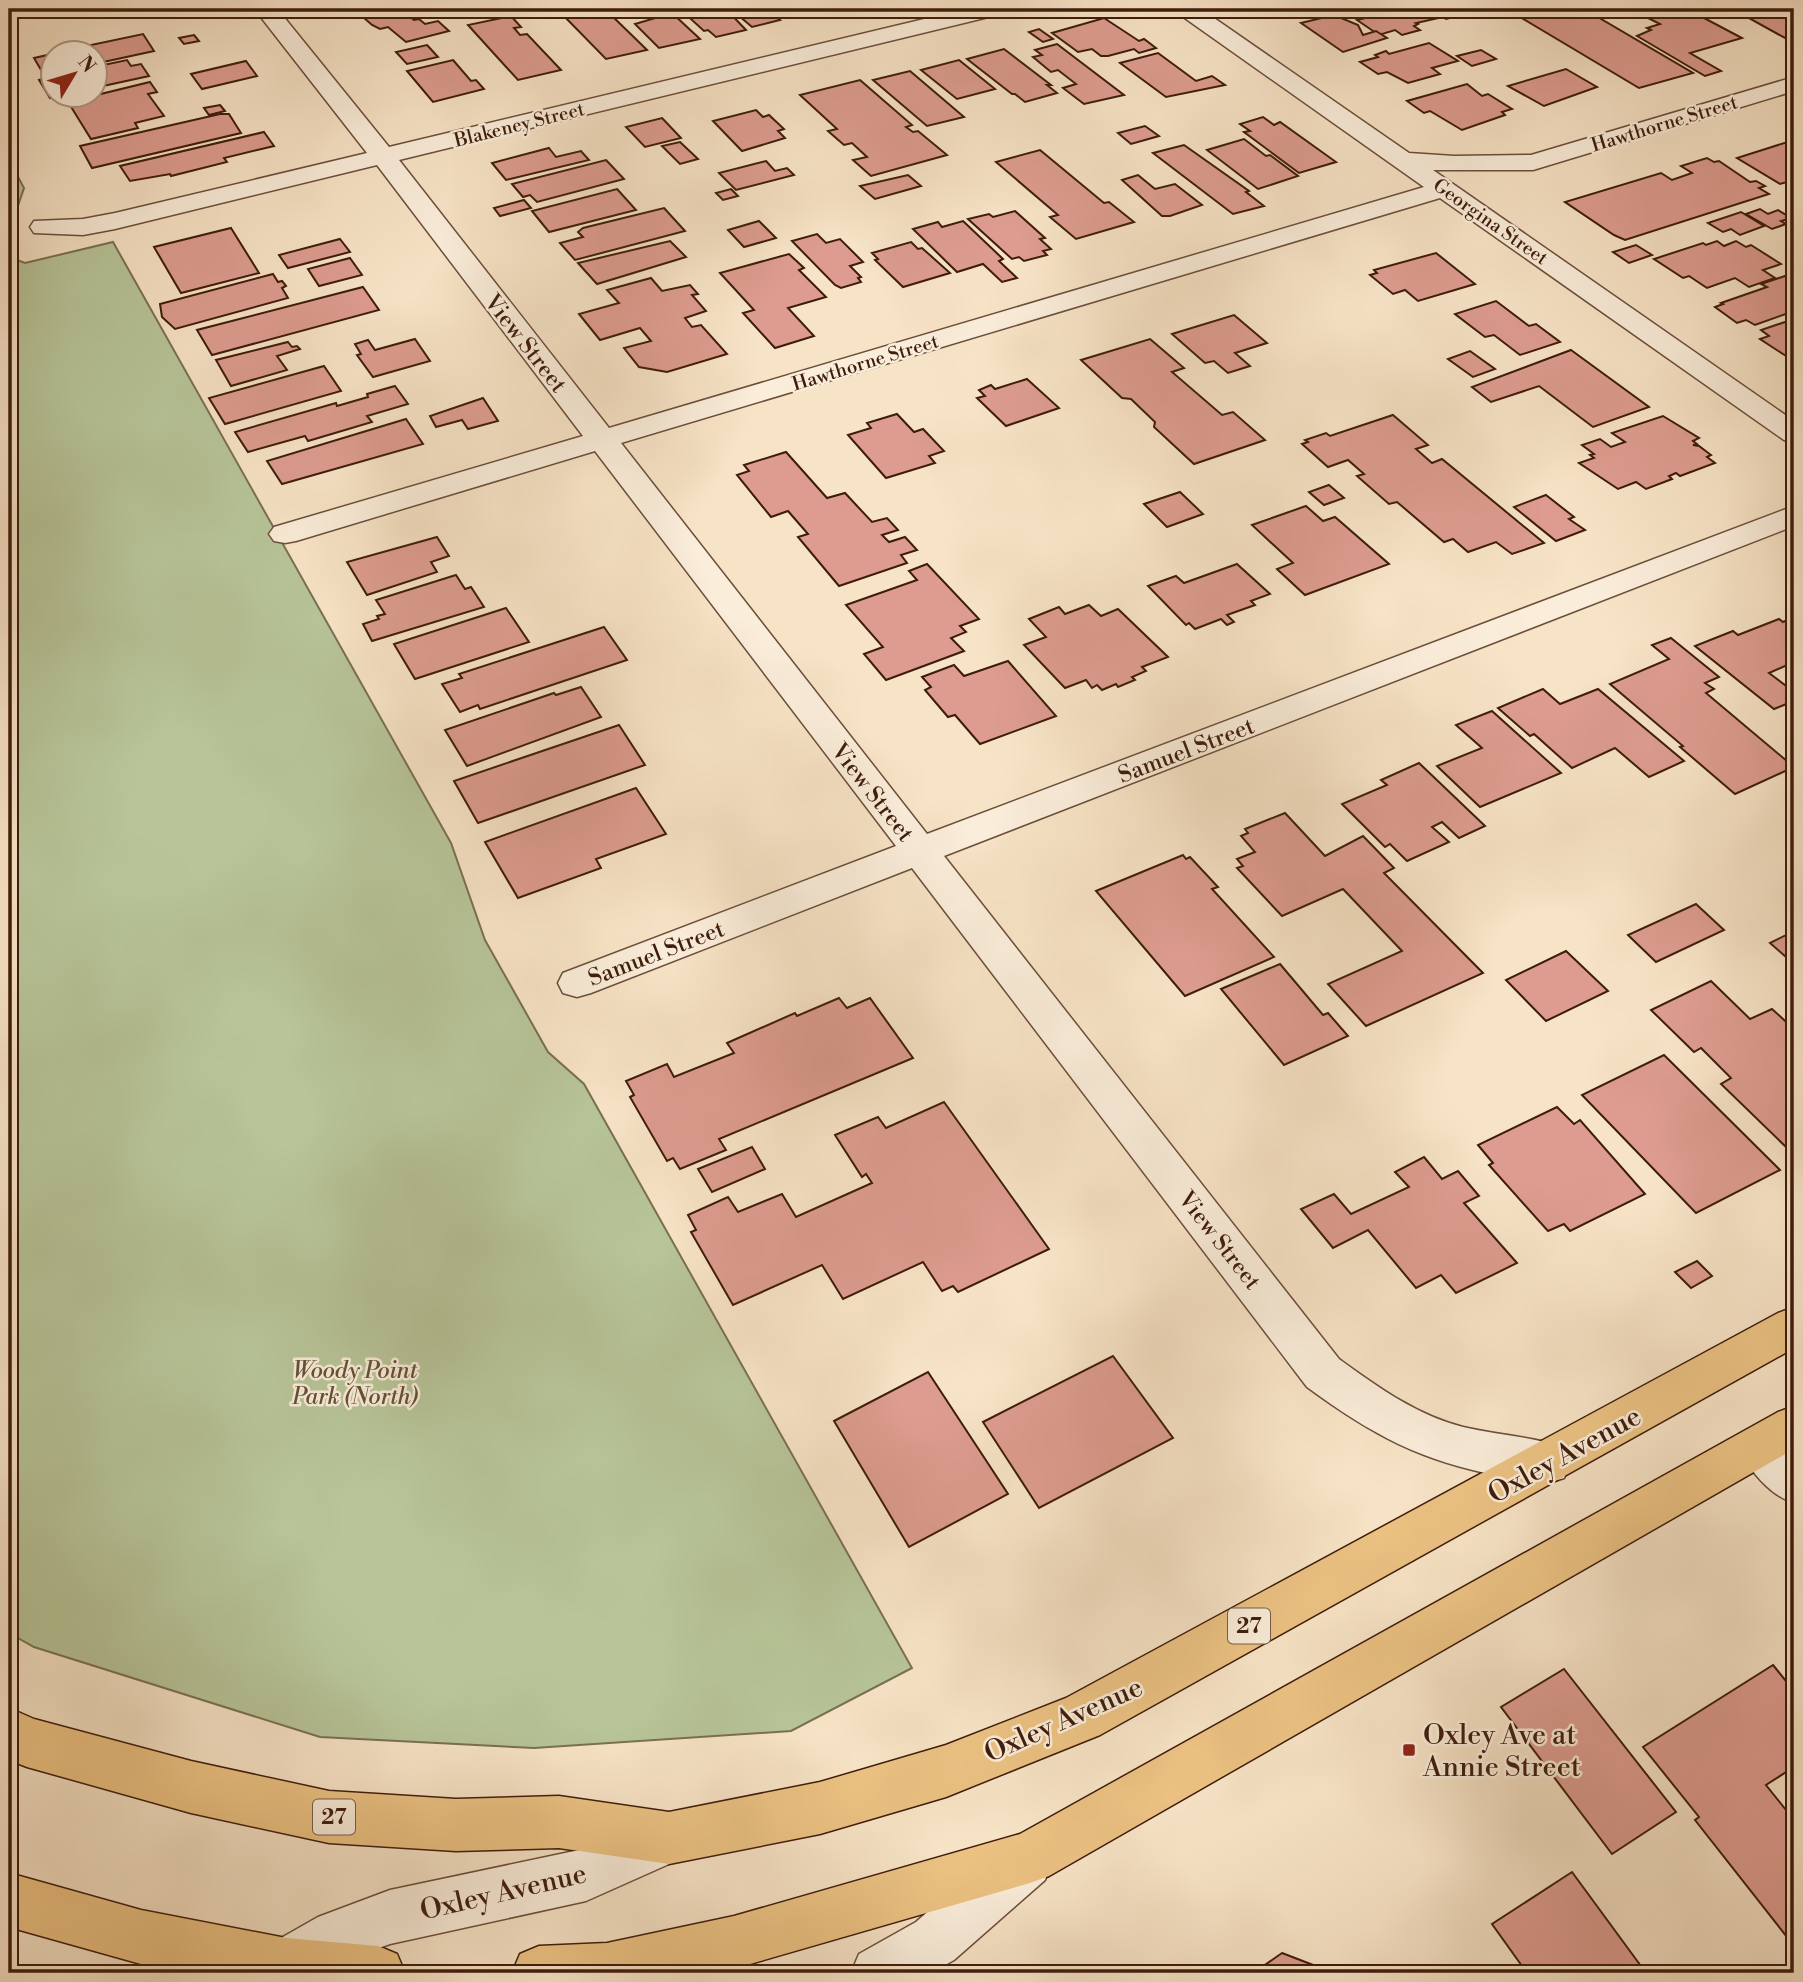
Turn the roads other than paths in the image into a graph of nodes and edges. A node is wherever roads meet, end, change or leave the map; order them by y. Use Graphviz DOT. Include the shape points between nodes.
graph roads {
  1 [pos="993,9"];
  2 [pos="1187,9"];
  3 [pos="271,16"];
  4 [pos="1794,84"];
  5 [pos="383,157"];
  6 [pos="1403,160"];
  7 [pos="1533,162"];
  8 [pos="1444,189"];
  9 [pos="1499,200"];
  10 [pos="43,227"];
  11 [pos="1794,434"];
  12 [pos="600,439"];
  13 [pos="1794,515"];
  14 [pos="285,534"];
  15 [pos="920,852"];
  16 [pos="577,983"];
  17 [pos="1794,1326"];
  18 [pos="1777,1436"];
  19 [pos="1548,1463"];
  20 [pos="1794,1482"];
  21 [pos="9,1733"];
  22 [pos="669,1838"];
  23 [pos="1030,1857"];
  24 [pos="9,1900"];
  25 [pos="282,1969"];
  26 [pos="378,1973"];
  27 [pos="539,1973"];
  28 [pos="878,1973"];
  1 -- 5 [label="street, Blakeney Street"];
  2 -- 6 [label="street, Georgina Street"];
  3 -- 5 [label="street, View Street"];
  4 -- 7 [label="street, Hawthorne Street"];
  5 -- 10 [label="street, Blakeney Street" via="115,221"];
  5 -- 12 [label="street, View Street"];
  6 -- 7 [label="street, Hawthorne Street"];
  6 -- 8 [label="street, Georgina Street"];
  7 -- 9 [label="street, Hawthorne Street"];
  8 -- 9 [label="street, Georgina Street"];
  8 -- 12 [label="street, Hawthorne Street"];
  9 -- 11 [label="street, Georgina Street"];
  12 -- 14 [label="street, Hawthorne Street"];
  12 -- 15 [label="street, View Street"];
  13 -- 15 [label="street, Samuel Street"];
  15 -- 16 [label="street, Samuel Street"];
  15 -- 19 [label="street, View Street" via="1323,1373 1371,1408 1419,1432 1495,1455"];
  17 -- 19 [label="main road, Oxley Avenue / 27"];
  18 -- 20 [label="street"];
  18 -- 23 [label="main road"];
  19 -- 22 [label="main road, Oxley Avenue / 27" via="1082,1717 946,1771 820,1808"];
  21 -- 22 [label="main road, 27" via="27,1742 191,1787 329,1817 456,1825 559,1822"];
  22 -- 25 [label="street, Oxley Avenue" via="586,1875 390,1917 337,1936"];
  23 -- 27 [label="main road" via="734,1943 607,1970"];
  23 -- 28 [label="street" via="936,1941"];
  24 -- 25 [label="main road" via="141,1937"];
  25 -- 26 [label="main road"];
}
